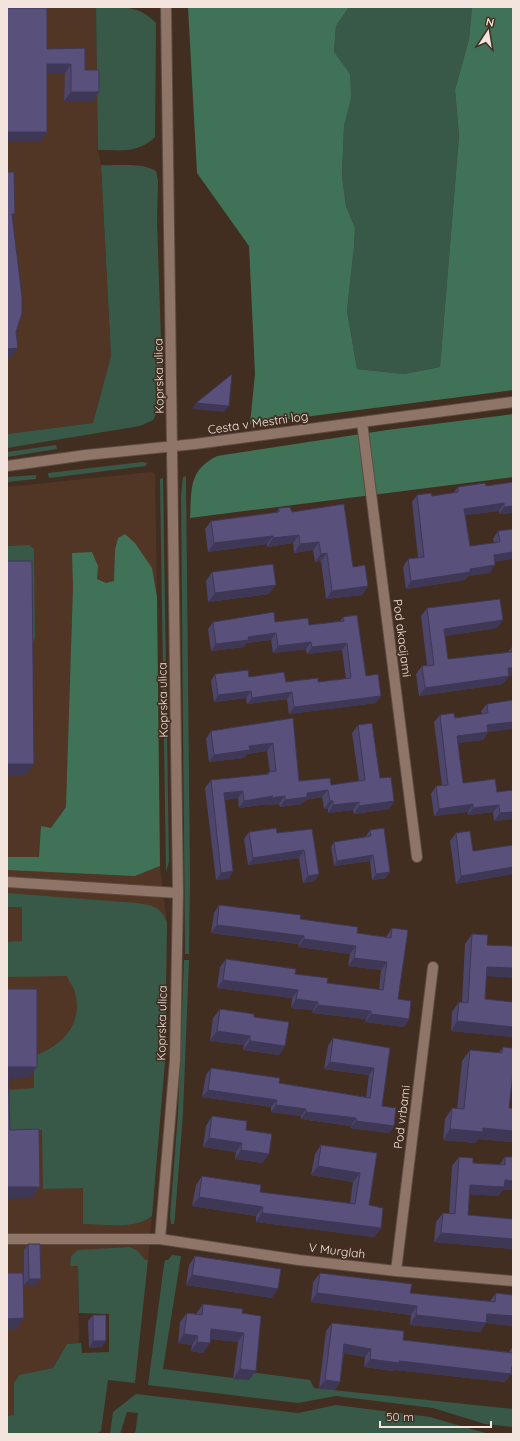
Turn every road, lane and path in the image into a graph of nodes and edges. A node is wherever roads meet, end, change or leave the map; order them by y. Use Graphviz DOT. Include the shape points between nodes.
graph roads {
  1 [pos="166,7"];
  2 [pos="513,402"];
  3 [pos="362,422"];
  4 [pos="173,446"];
  5 [pos="7,466"];
  6 [pos="417,857"];
  7 [pos="7,882"];
  8 [pos="178,893"];
  9 [pos="433,967"];
  10 [pos="7,1239"];
  11 [pos="160,1239"];
  12 [pos="396,1271"];
  13 [pos="513,1282"];
  1 -- 4 [label="street, Koprska ulica"];
  2 -- 3 [label="street, Cesta v Mestni log"];
  3 -- 4 [label="street, Cesta v Mestni log"];
  3 -- 6 [label="street, Pod akacijami"];
  4 -- 5 [label="street, Cesta v Mestni log"];
  4 -- 8 [label="street, Koprska ulica"];
  7 -- 8 [label="street"];
  8 -- 11 [label="street, Koprska ulica" via="175,1060"];
  9 -- 12 [label="street, Pod vrbami"];
  10 -- 11 [label="street"];
  11 -- 12 [label="street, V Murglah" via="299,1260"];
  12 -- 13 [label="street, V Murglah"];
}
